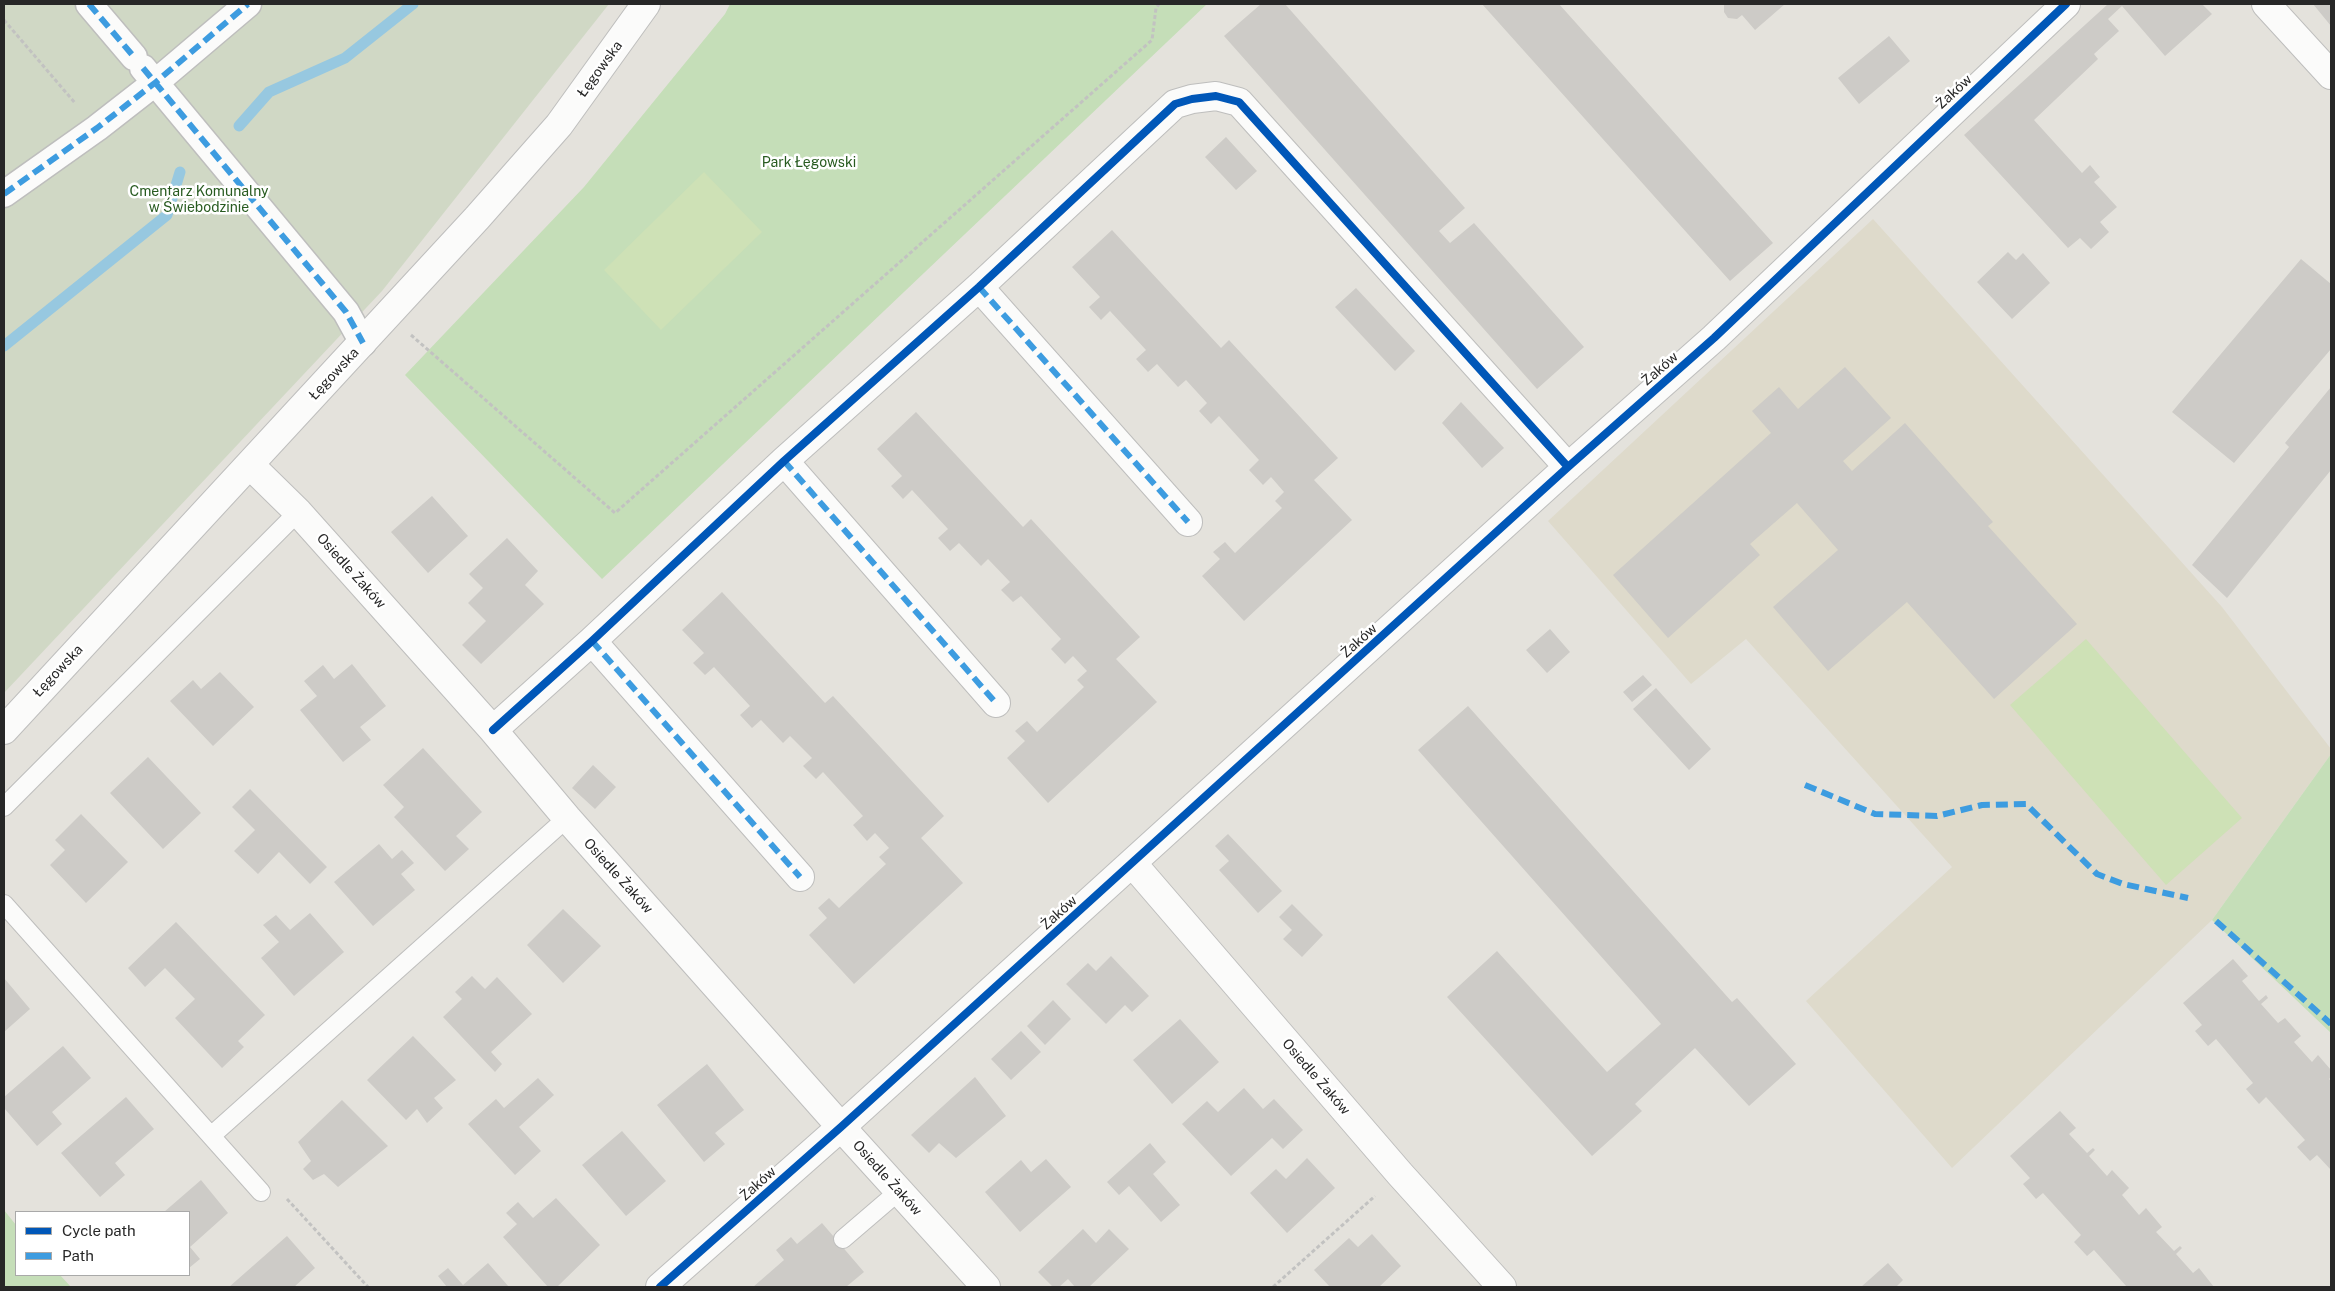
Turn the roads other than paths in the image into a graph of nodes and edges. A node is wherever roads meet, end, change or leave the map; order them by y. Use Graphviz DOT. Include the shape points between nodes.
graph roads {
  1 [pos="89,4"];
  2 [pos="248,4"];
  3 [pos="646,4"];
  4 [pos="2066,4"];
  5 [pos="2266,4"];
  6 [pos="144,69"];
  7 [pos="2331,75"];
  8 [pos="4,194"];
  9 [pos="979,287"];
  10 [pos="363,343"];
  11 [pos="784,461"];
  12 [pos="250,465"];
  13 [pos="1568,467"];
  14 [pos="298,512"];
  15 [pos="1188,522"];
  16 [pos="592,641"];
  17 [pos="996,703"];
  18 [pos="4,730"];
  19 [pos="493,730"];
  20 [pos="4,807"];
  21 [pos="567,818"];
  22 [pos="1133,864"];
  23 [pos="800,877"];
  24 [pos="4,904"];
  25 [pos="841,1127"];
  26 [pos="210,1136"];
  27 [pos="260,1192"];
  28 [pos="899,1192"];
  29 [pos="843,1239"];
  30 [pos="660,1287"];
  31 [pos="986,1287"];
  32 [pos="1502,1287"];
  1 -- 6 [label="street"];
  2 -- 6 [label="street"];
  3 -- 10 [label="street, Łęgowska" via="559,125"];
  4 -- 13 [label="street, Żaków" via="1714,338"];
  5 -- 7 [label="street"];
  6 -- 8 [label="street" via="97,128"];
  6 -- 10 [label="street" via="346,312"];
  9 -- 11 [label="street"];
  9 -- 13 [label="street" via="1175,104 1216,96 1239,102"];
  9 -- 15 [label="street"];
  10 -- 12 [label="street, Łęgowska"];
  11 -- 16 [label="street"];
  11 -- 17 [label="street"];
  12 -- 14 [label="street, Osiedle Żaków"];
  12 -- 18 [label="street, Łęgowska"];
  13 -- 22 [label="street, Żaków"];
  14 -- 19 [label="street, Osiedle Żaków"];
  14 -- 20 [label="lane"];
  16 -- 19 [label="street"];
  16 -- 23 [label="street"];
  19 -- 21 [label="street, Osiedle Żaków"];
  21 -- 25 [label="street, Osiedle Żaków"];
  21 -- 26 [label="lane"];
  22 -- 25 [label="street, Żaków"];
  22 -- 32 [label="street, Osiedle Żaków" via="1400,1174"];
  24 -- 26 [label="lane"];
  25 -- 28 [label="street, Osiedle Żaków"];
  25 -- 30 [label="street, Żaków"];
  26 -- 27 [label="lane"];
  28 -- 29 [label="lane"];
  28 -- 31 [label="street, Osiedle Żaków"];
}
